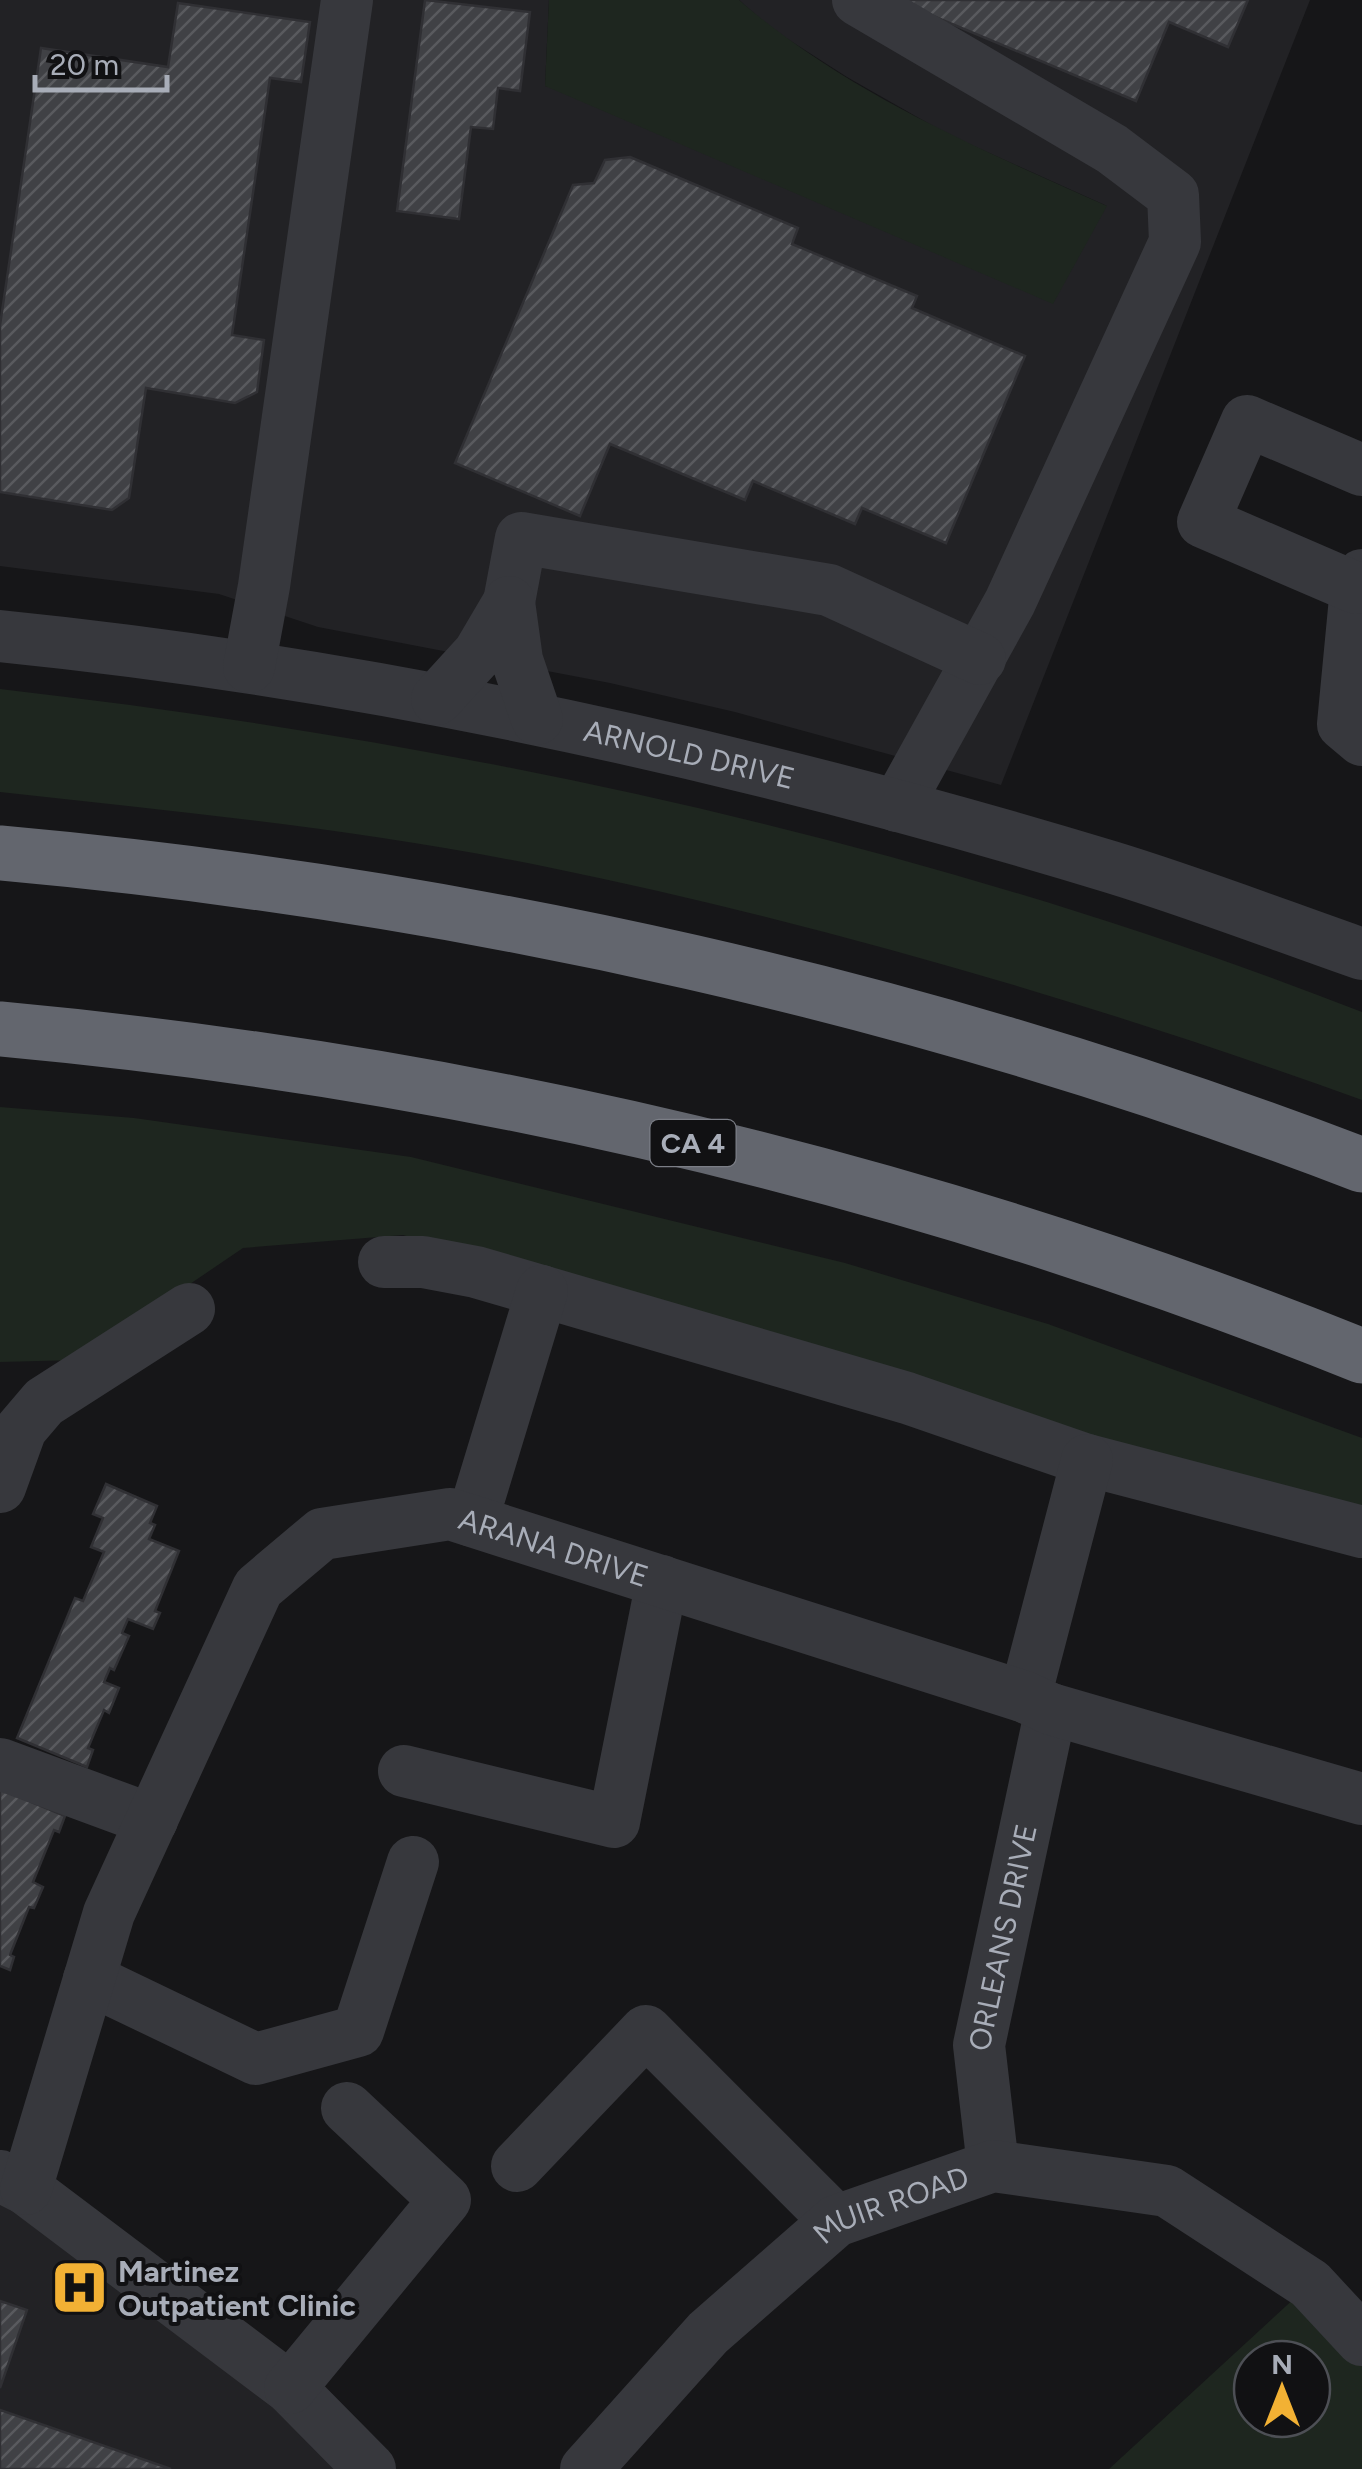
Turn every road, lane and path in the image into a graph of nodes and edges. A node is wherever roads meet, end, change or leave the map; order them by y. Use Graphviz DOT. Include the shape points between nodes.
graph roads {
  1 [pos="346,0"];
  2 [pos="858,0"];
  3 [pos="1362,470"];
  4 [pos="1359,582"];
  5 [pos="509,602"];
  6 [pos="0,636"];
  7 [pos="980,659"];
  8 [pos="248,667"];
  9 [pos="436,700"];
  10 [pos="537,719"];
  11 [pos="1362,740"];
  12 [pos="898,806"];
  13 [pos="0,853"];
  14 [pos="1362,954"];
  15 [pos="0,1029"];
  16 [pos="1362,1165"];
  17 [pos="384,1262"];
  18 [pos="542,1291"];
  19 [pos="189,1309"];
  20 [pos="1362,1356"];
  21 [pos="1087,1460"];
  22 [pos="0,1487"];
  23 [pos="472,1522"];
  24 [pos="1362,1532"];
  25 [pos="662,1581"];
  26 [pos="1038,1703"];
  27 [pos="0,1764"];
  28 [pos="404,1772"];
  29 [pos="1362,1799"];
  30 [pos="152,1820"];
  31 [pos="413,1862"];
  32 [pos="90,1979"];
  33 [pos="346,2108"];
  34 [pos="517,2166"];
  35 [pos="993,2166"];
  36 [pos="13,2183"];
  37 [pos="836,2221"];
  38 [pos="1362,2340"];
  39 [pos="290,2388"];
  40 [pos="370,2469"];
  41 [pos="586,2469"];
  1 -- 8 [label="street"];
  2 -- 7 [label="street" via="1112,149 1173,195 1175,242"];
  3 -- 4 [label="street" via="1247,421 1203,522"];
  4 -- 11 [label="street" via="1343,724"];
  5 -- 7 [label="street" via="521,538 829,590"];
  5 -- 9 [label="street" via="479,653"];
  5 -- 10 [label="street" via="517,660"];
  6 -- 8 [label="street, ARNOLD DRIVE"];
  7 -- 12 [label="street"];
  8 -- 9 [label="street, ARNOLD DRIVE"];
  9 -- 10 [label="street, ARNOLD DRIVE"];
  10 -- 12 [label="street, ARNOLD DRIVE"];
  12 -- 14 [label="street, ARNOLD DRIVE" via="1114,868"];
  13 -- 16 [label="highway" via="350,896 672,958 1041,1055"];
  15 -- 20 [label="highway, CA 4" via="344,1071 672,1138 1065,1247"];
  17 -- 18 [label="street" via="423,1262"];
  18 -- 21 [label="street" via="906,1398"];
  18 -- 23 [label="street"];
  19 -- 22 [label="street" via="44,1402 21,1429"];
  21 -- 24 [label="street"];
  21 -- 26 [label="street, ORLEANS DRIVE"];
  23 -- 25 [label="street, ARANA DRIVE"];
  23 -- 30 [label="street, ARANA DRIVE" via="450,1514 322,1534 258,1588"];
  25 -- 26 [label="street, ARANA DRIVE"];
  25 -- 28 [label="street" via="614,1822"];
  26 -- 29 [label="street, ARANA DRIVE"];
  26 -- 35 [label="street, ORLEANS DRIVE" via="979,2045"];
  27 -- 30 [label="street"];
  30 -- 32 [label="street, ARANA DRIVE" via="109,1913"];
  31 -- 32 [label="street" via="358,2031 256,2059"];
  32 -- 36 [label="street, ARANA DRIVE"];
  33 -- 39 [label="street" via="445,2200"];
  34 -- 37 [label="street" via="646,2031"];
  35 -- 37 [label="street, MUIR ROAD"];
  35 -- 38 [label="street, MUIR ROAD" via="1167,2191 1310,2284"];
  36 -- 39 [label="street"];
  37 -- 41 [label="street, MUIR ROAD" via="708,2332"];
  39 -- 40 [label="street"];
}
